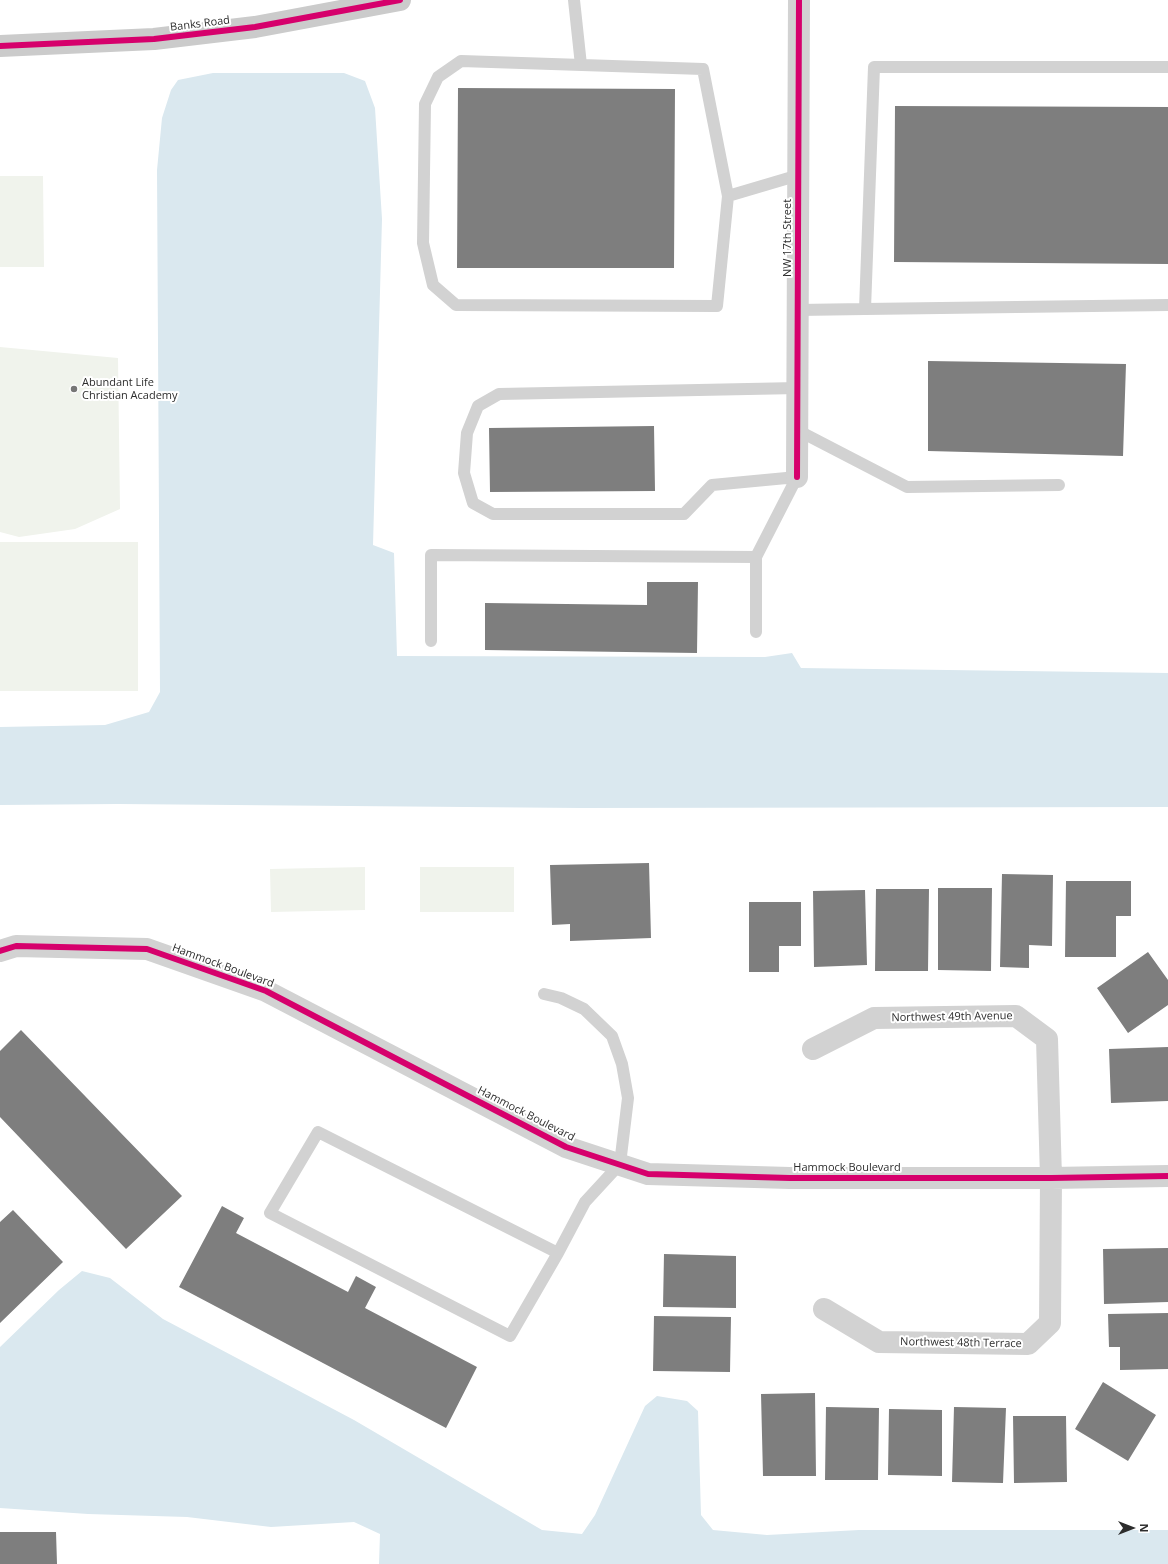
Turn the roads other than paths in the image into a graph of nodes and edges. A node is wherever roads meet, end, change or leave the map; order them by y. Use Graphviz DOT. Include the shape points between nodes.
graph roads {
  1 [pos="400,0"];
  2 [pos="574,0"];
  3 [pos="799,0"];
  4 [pos="0,46"];
  5 [pos="581,65"];
  6 [pos="1168,67"];
  7 [pos="799,175"];
  8 [pos="728,196"];
  9 [pos="1168,305"];
  10 [pos="865,309"];
  11 [pos="798,310"];
  12 [pos="798,388"];
  13 [pos="797,430"];
  14 [pos="797,477"];
  15 [pos="1059,485"];
  16 [pos="756,557"];
  17 [pos="756,632"];
  18 [pos="431,641"];
  19 [pos="0,951"];
  20 [pos="544,994"];
  21 [pos="813,1049"];
  22 [pos="620,1164"];
  23 [pos="1168,1176"];
  24 [pos="1051,1178"];
  25 [pos="558,1253"];
  26 [pos="824,1309"];
  1 -- 4 [label="street, Banks Road" via="255,27 154,39"];
  2 -- 5 [label="lane"];
  3 -- 7 [label="street, NW 17th Street"];
  5 -- 8 [label="lane" via="703,70"];
  5 -- 8 [label="lane" via="461,61 438,77 425,104 423,244 433,285 456,305 717,306"];
  6 -- 10 [label="lane" via="874,67"];
  7 -- 8 [label="lane"];
  7 -- 11 [label="street, NW 17th Street"];
  9 -- 10 [label="lane"];
  10 -- 11 [label="lane"];
  11 -- 12 [label="street, NW 17th Street"];
  12 -- 13 [label="street, NW 17th Street"];
  12 -- 14 [label="lane" via="499,394 478,406 467,433 464,473 473,503 493,514 684,514 712,485"];
  13 -- 14 [label="street, NW 17th Street"];
  13 -- 15 [label="lane" via="907,488"];
  14 -- 16 [label="lane"];
  16 -- 17 [label="lane"];
  16 -- 18 [label="lane" via="431,555"];
  19 -- 22 [label="street, Hammock Boulevard" via="16,946 147,949 266,991 566,1147"];
  20 -- 22 [label="lane" via="561,998 584,1009 612,1036 622,1064 628,1098"];
  21 -- 24 [label="street, Northwest 49th Avenue" via="874,1018 1016,1016 1047,1039"];
  22 -- 24 [label="street, Hammock Boulevard" via="648,1174 790,1178"];
  22 -- 25 [label="lane" via="585,1202"];
  23 -- 24 [label="street, Hammock Boulevard"];
  24 -- 26 [label="street, Northwest 48th Terrace" via="1050,1323 1028,1344 879,1342"];
  25 -- 25 [label="lane" via="318,1132 270,1213 510,1336"];
}
